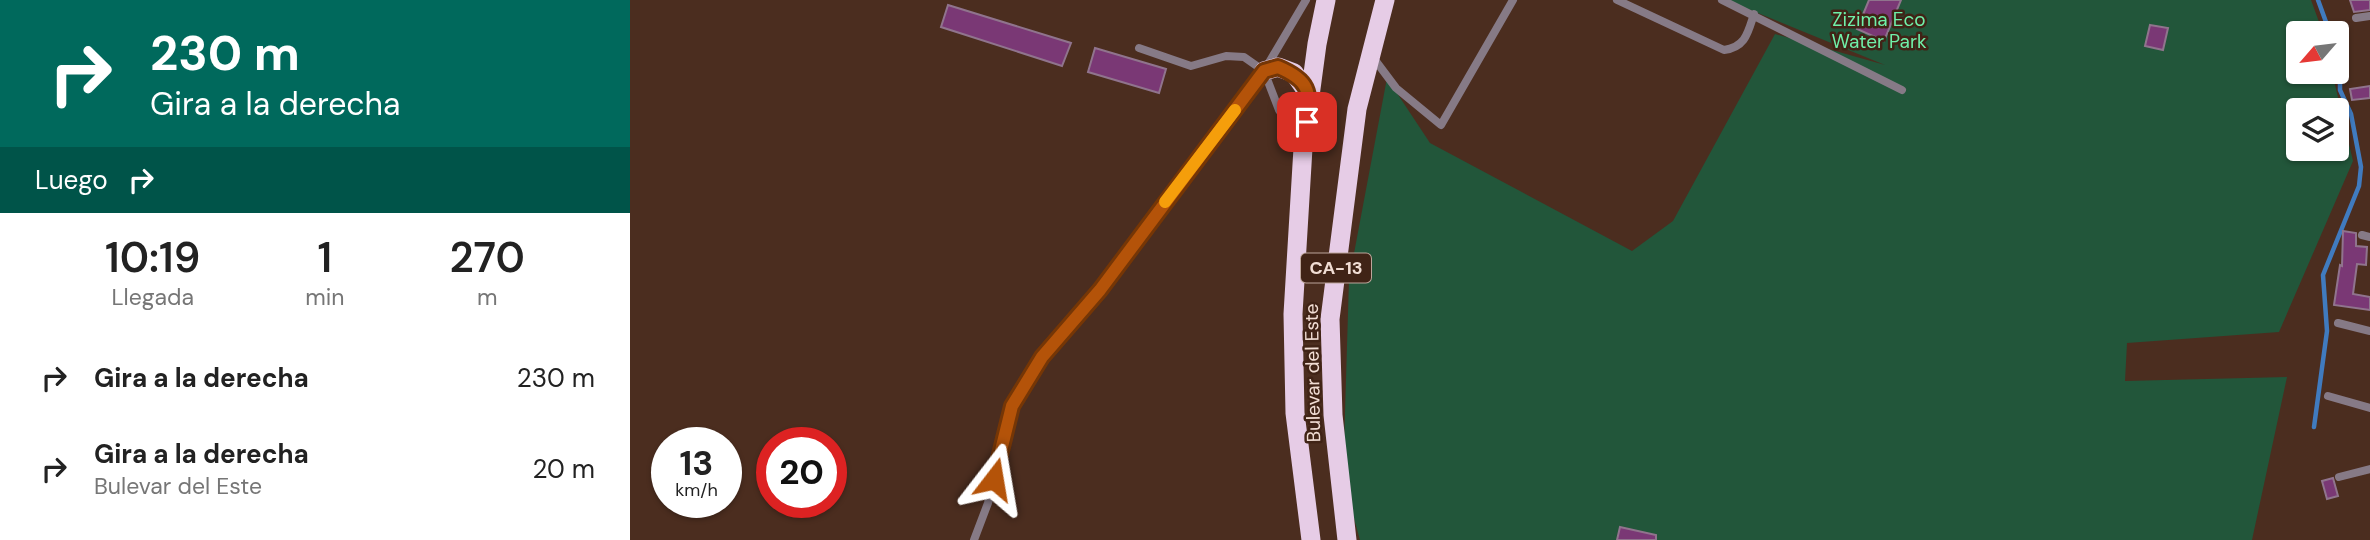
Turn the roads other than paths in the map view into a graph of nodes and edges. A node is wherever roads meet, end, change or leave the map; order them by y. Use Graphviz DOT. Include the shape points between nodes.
graph roads {
  1 [pos="1306,0"];
  2 [pos="1326,0"];
  3 [pos="1385,0"];
  4 [pos="1513,0"];
  5 [pos="1617,0"];
  6 [pos="1722,0"];
  7 [pos="1754,14"];
  8 [pos="2370,16"];
  9 [pos="2356,18"];
  10 [pos="1139,48"];
  11 [pos="1370,53"];
  12 [pos="1264,71"];
  13 [pos="1902,90"];
  14 [pos="1310,96"];
  15 [pos="1304,148"];
  16 [pos="2338,323"];
  17 [pos="2370,331"];
  18 [pos="2328,397"];
  19 [pos="2370,408"];
  20 [pos="2370,469"];
  21 [pos="2339,477"];
  22 [pos="974,540"];
  23 [pos="1311,540"];
  24 [pos="1348,540"];
  1 -- 12 [label="lane"];
  2 -- 14 [label="highway, Bulevar del Este / CA-13"];
  3 -- 11 [label="highway, Bulevar del Este / CA-13"];
  4 -- 11 [label="lane" via="1441,125 1396,88"];
  5 -- 7 [label="lane" via="1724,50 1745,41"];
  6 -- 7 [label="lane"];
  7 -- 13 [label="lane"];
  8 -- 9 [label="lane"];
  10 -- 12 [label="lane" via="1192,66 1226,56 1244,57"];
  11 -- 24 [label="highway, Bulevar del Este / CA-13" via="1357,109 1330,319 1333,415"];
  12 -- 14 [label="highway" via="1278,67 1294,74"];
  12 -- 15 [label="lane" via="1279,110"];
  12 -- 22 [label="lane" via="1100,290 1042,357 1012,406"];
  14 -- 15 [label="highway, Bulevar del Este / CA-13"];
  15 -- 23 [label="highway, Bulevar del Este / CA-13" via="1293,327 1295,413"];
  16 -- 17 [label="lane"];
  18 -- 19 [label="lane"];
  20 -- 21 [label="lane"];
}
